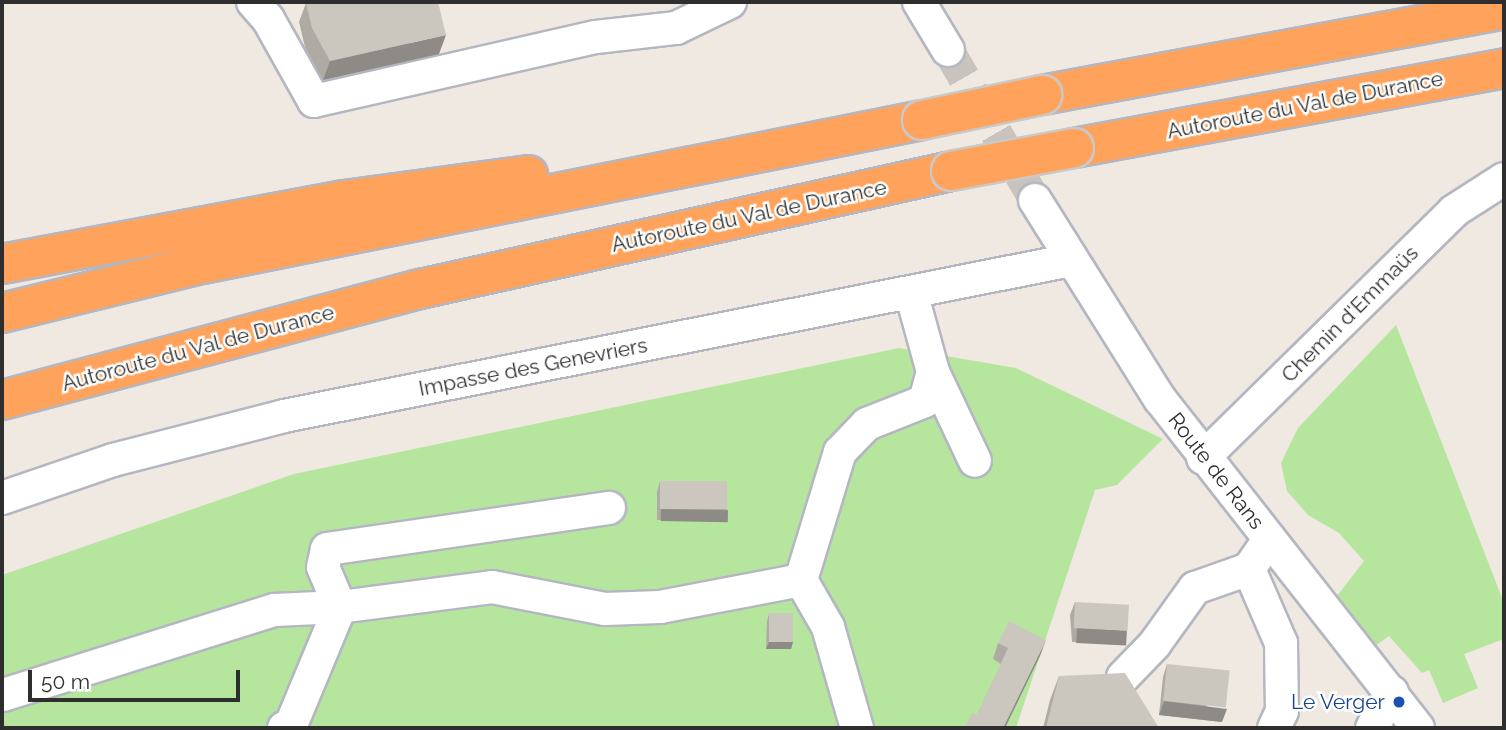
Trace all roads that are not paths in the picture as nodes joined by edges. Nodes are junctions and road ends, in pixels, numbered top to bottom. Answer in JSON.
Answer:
{"nodes":[{"id":1,"x":253,"y":2,"type":"edge"},
{"id":2,"x":730,"y":2,"type":"edge"},
{"id":3,"x":919,"y":2,"type":"edge"},
{"id":4,"x":1504,"y":9,"type":"edge"},
{"id":5,"x":948,"y":50,"type":"tunnel mouth"},
{"id":6,"x":1504,"y":68,"type":"edge"},
{"id":7,"x":922,"y":121,"type":"junction"},
{"id":8,"x":1504,"y":179,"type":"edge"},
{"id":9,"x":1035,"y":200,"type":"tunnel mouth"},
{"id":10,"x":1071,"y":260,"type":"junction"},
{"id":11,"x":2,"y":264,"type":"edge"},
{"id":12,"x":419,"y":289,"type":"junction"},
{"id":13,"x":911,"y":292,"type":"junction"},
{"id":14,"x":2,"y":313,"type":"edge"},
{"id":15,"x":933,"y":372,"type":"junction"},
{"id":16,"x":2,"y":400,"type":"edge"},
{"id":17,"x":2,"y":421,"type":"edge"},
{"id":18,"x":1203,"y":458,"type":"junction"},
{"id":19,"x":975,"y":461,"type":"dead end"},
{"id":20,"x":2,"y":498,"type":"edge"},
{"id":21,"x":609,"y":508,"type":"dead end"},
{"id":22,"x":1269,"y":540,"type":"junction"},
{"id":23,"x":1249,"y":569,"type":"junction"},
{"id":24,"x":801,"y":580,"type":"junction"},
{"id":25,"x":340,"y":607,"type":"junction"},
{"id":26,"x":1123,"y":677,"type":"edge"},
{"id":27,"x":1392,"y":692,"type":"junction"},
{"id":28,"x":3,"y":695,"type":"edge"},
{"id":29,"x":290,"y":727,"type":"edge"},
{"id":30,"x":857,"y":728,"type":"edge"},
{"id":31,"x":1274,"y":728,"type":"edge"},
{"id":32,"x":1373,"y":728,"type":"edge"},
{"id":33,"x":1418,"y":728,"type":"edge"}],
"edges":[{"from":1,"to":2,"type":"street"},
{"from":3,"to":5,"type":"street"},
{"from":4,"to":7,"type":"highway","bridge":true},
{"from":6,"to":12,"type":"highway","name":"Autoroute du Val de Durance","bridge":true},
{"from":7,"to":11,"type":"highway"},
{"from":7,"to":14,"type":"highway"},
{"from":8,"to":18,"type":"street","name":"Chemin d'Emmaüs"},
{"from":9,"to":10,"type":"street","name":"Route de Rans"},
{"from":10,"to":13,"type":"street","name":"Impasse des Genevriers"},
{"from":10,"to":18,"type":"street","name":"Route de Rans"},
{"from":12,"to":16,"type":"highway","name":"Autoroute du Val de Durance"},
{"from":12,"to":17,"type":"highway"},
{"from":13,"to":15,"type":"street"},
{"from":13,"to":20,"type":"street","name":"Impasse des Genevriers"},
{"from":15,"to":19,"type":"street"},
{"from":15,"to":24,"type":"street"},
{"from":18,"to":22,"type":"street","name":"Route de Rans"},
{"from":21,"to":25,"type":"street"},
{"from":22,"to":23,"type":"street"},
{"from":22,"to":27,"type":"street","name":"Route de Rans"},
{"from":23,"to":26,"type":"street"},
{"from":23,"to":31,"type":"street"},
{"from":24,"to":25,"type":"street"},
{"from":24,"to":30,"type":"street"},
{"from":25,"to":28,"type":"street"},
{"from":25,"to":29,"type":"street"},
{"from":27,"to":32,"type":"street"},
{"from":27,"to":33,"type":"street","name":"Route de Rans"}]}
